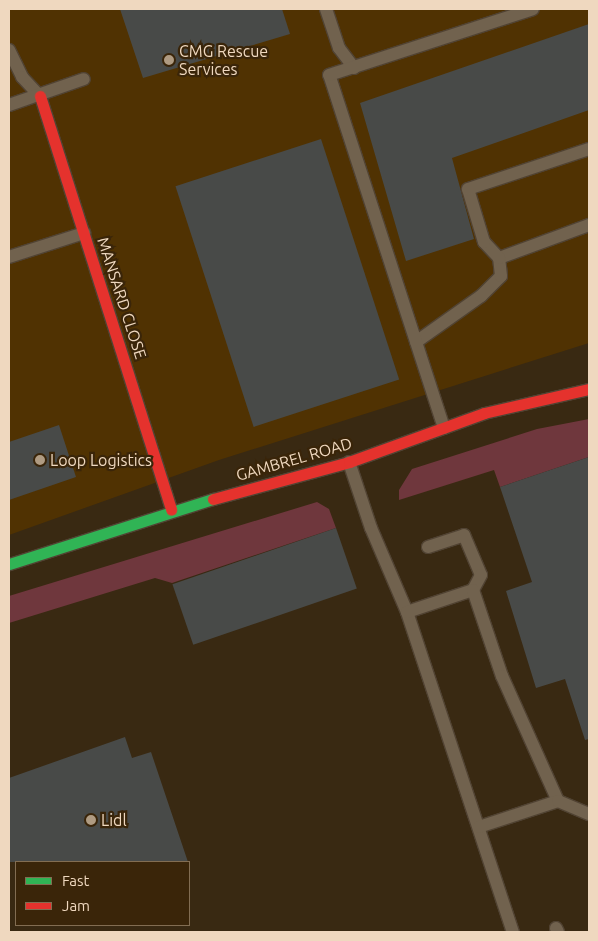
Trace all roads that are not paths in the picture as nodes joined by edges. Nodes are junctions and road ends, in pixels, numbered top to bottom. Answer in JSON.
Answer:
{"nodes":[{"id":1,"x":326,"y":9,"type":"edge"},
{"id":2,"x":533,"y":9,"type":"edge"},
{"id":3,"x":9,"y":50,"type":"edge"},
{"id":4,"x":354,"y":68,"type":"junction"},
{"id":5,"x":84,"y":79,"type":"dead end"},
{"id":6,"x":40,"y":96,"type":"junction"},
{"id":7,"x":9,"y":105,"type":"edge"},
{"id":8,"x":589,"y":149,"type":"edge"},
{"id":9,"x":589,"y":225,"type":"edge"},
{"id":10,"x":84,"y":233,"type":"junction"},
{"id":11,"x":9,"y":257,"type":"edge"},
{"id":12,"x":500,"y":258,"type":"junction"},
{"id":13,"x":416,"y":342,"type":"junction"},
{"id":14,"x":589,"y":389,"type":"edge"},
{"id":15,"x":444,"y":428,"type":"junction"},
{"id":16,"x":348,"y":462,"type":"junction"},
{"id":17,"x":171,"y":510,"type":"junction"},
{"id":18,"x":428,"y":547,"type":"dead end"},
{"id":19,"x":9,"y":564,"type":"edge"},
{"id":20,"x":473,"y":590,"type":"junction"},
{"id":21,"x":407,"y":612,"type":"junction"},
{"id":22,"x":558,"y":801,"type":"junction"},
{"id":23,"x":589,"y":814,"type":"edge"},
{"id":24,"x":479,"y":827,"type":"junction"},
{"id":25,"x":513,"y":932,"type":"edge"}],
"edges":[{"from":1,"to":4,"type":"lane"},
{"from":2,"to":4,"type":"lane"},
{"from":3,"to":6,"type":"lane"},
{"from":4,"to":13,"type":"lane"},
{"from":5,"to":6,"type":"lane"},
{"from":6,"to":7,"type":"lane"},
{"from":6,"to":10,"type":"street","name":"MANSARD CLOSE"},
{"from":8,"to":12,"type":"lane"},
{"from":9,"to":12,"type":"lane"},
{"from":10,"to":11,"type":"lane"},
{"from":10,"to":17,"type":"street","name":"MANSARD CLOSE"},
{"from":12,"to":13,"type":"lane"},
{"from":13,"to":15,"type":"lane"},
{"from":14,"to":15,"type":"street","name":"GAMBREL ROAD"},
{"from":15,"to":16,"type":"street","name":"GAMBREL ROAD"},
{"from":16,"to":17,"type":"street","name":"GAMBREL ROAD"},
{"from":16,"to":21,"type":"lane"},
{"from":17,"to":19,"type":"street","name":"GAMBREL ROAD"},
{"from":18,"to":20,"type":"lane"},
{"from":20,"to":21,"type":"lane"},
{"from":20,"to":22,"type":"lane"},
{"from":21,"to":24,"type":"lane"},
{"from":22,"to":23,"type":"lane"},
{"from":22,"to":24,"type":"lane"},
{"from":24,"to":25,"type":"lane"}]}
